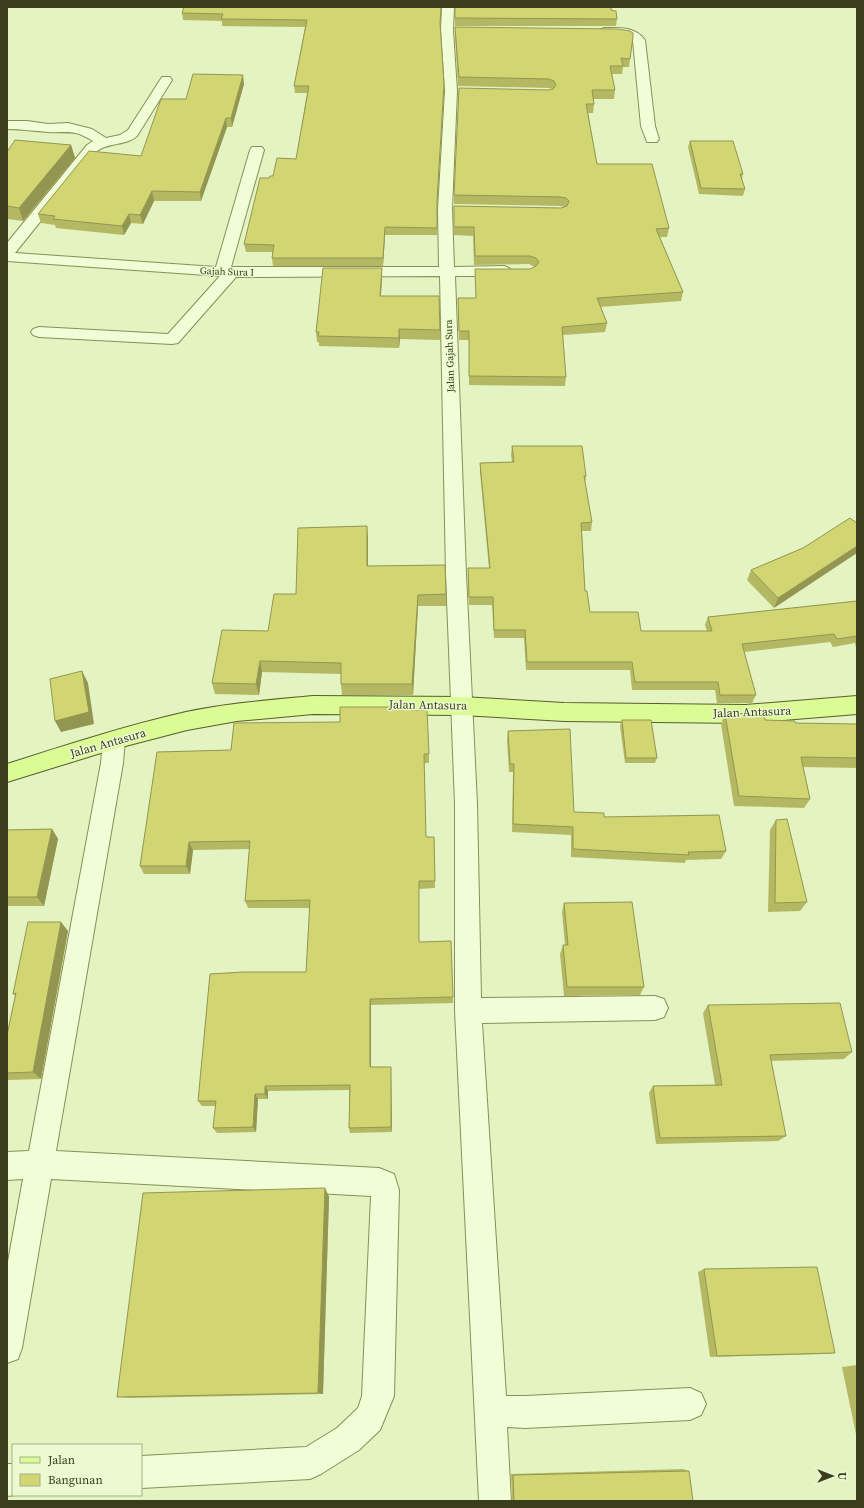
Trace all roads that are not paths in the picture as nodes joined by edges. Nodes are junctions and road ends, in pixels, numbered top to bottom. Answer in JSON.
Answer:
{"nodes":[{"id":1,"x":448,"y":7,"type":"edge"},
{"id":2,"x":596,"y":32,"type":"edge"},
{"id":3,"x":166,"y":80,"type":"dead end"},
{"id":4,"x":7,"y":125,"type":"edge"},
{"id":5,"x":652,"y":139,"type":"dead end"},
{"id":6,"x":104,"y":142,"type":"junction"},
{"id":7,"x":257,"y":150,"type":"dead end"},
{"id":8,"x":7,"y":253,"type":"edge"},
{"id":9,"x":7,"y":257,"type":"edge"},
{"id":10,"x":447,"y":271,"type":"junction"},
{"id":11,"x":522,"y":271,"type":"edge"},
{"id":12,"x":227,"y":272,"type":"junction"},
{"id":13,"x":40,"y":332,"type":"dead end"},
{"id":14,"x":857,"y":705,"type":"edge"},
{"id":15,"x":462,"y":706,"type":"junction"},
{"id":16,"x":114,"y":740,"type":"junction"},
{"id":17,"x":7,"y":773,"type":"edge"},
{"id":18,"x":655,"y":1008,"type":"dead end"},
{"id":19,"x":468,"y":1010,"type":"junction"},
{"id":20,"x":40,"y":1164,"type":"junction"},
{"id":21,"x":7,"y":1166,"type":"edge"},
{"id":22,"x":7,"y":1348,"type":"edge"},
{"id":23,"x":690,"y":1404,"type":"dead end"},
{"id":24,"x":492,"y":1411,"type":"junction"},
{"id":25,"x":142,"y":1472,"type":"edge"},
{"id":26,"x":495,"y":1501,"type":"edge"}],
"edges":[{"from":1,"to":10,"type":"street","name":"Jalan Gajah Sura"},
{"from":2,"to":5,"type":"street"},
{"from":3,"to":6,"type":"street"},
{"from":4,"to":6,"type":"street"},
{"from":6,"to":8,"type":"street"},
{"from":7,"to":12,"type":"street"},
{"from":9,"to":12,"type":"street","name":"Gajah Sura I"},
{"from":10,"to":11,"type":"street","name":"Gajah Sura I"},
{"from":10,"to":12,"type":"street","name":"Gajah Sura I"},
{"from":10,"to":15,"type":"street","name":"Jalan Gajah Sura"},
{"from":12,"to":13,"type":"street"},
{"from":14,"to":15,"type":"main road","name":"Jalan Antasura"},
{"from":15,"to":16,"type":"main road","name":"Jalan Antasura"},
{"from":15,"to":19,"type":"street","name":"Jalan Gajah Sura"},
{"from":16,"to":17,"type":"main road","name":"Jalan Antasura"},
{"from":16,"to":20,"type":"street"},
{"from":18,"to":19,"type":"street"},
{"from":19,"to":24,"type":"street","name":"Jalan Gajah Sura"},
{"from":20,"to":21,"type":"street"},
{"from":20,"to":22,"type":"street"},
{"from":20,"to":25,"type":"street"},
{"from":23,"to":24,"type":"street"},
{"from":24,"to":26,"type":"street","name":"Jalan Gajah Sura"}]}
